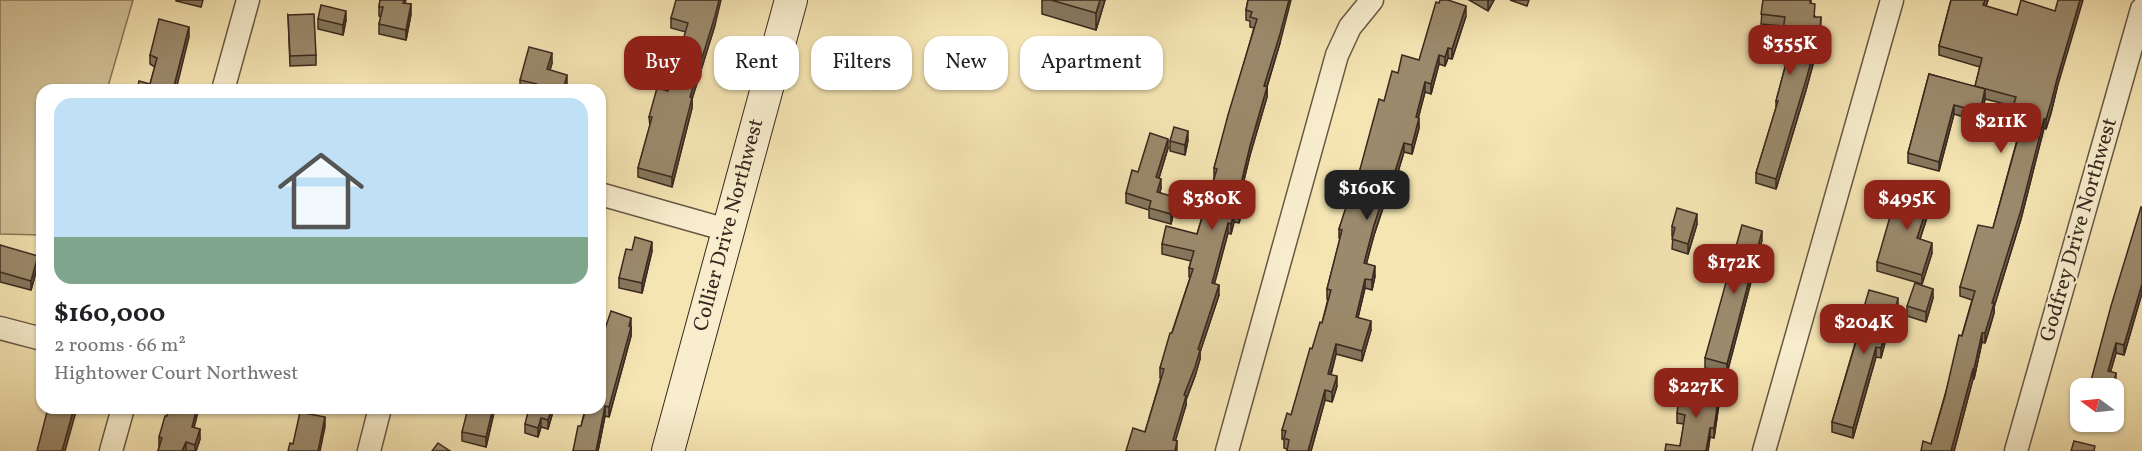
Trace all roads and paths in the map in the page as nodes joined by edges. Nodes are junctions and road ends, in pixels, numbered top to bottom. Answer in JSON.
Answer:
{"nodes":[{"id":1,"x":248,"y":0,"type":"edge"},
{"id":2,"x":791,"y":0,"type":"edge"},
{"id":3,"x":1371,"y":0,"type":"edge"},
{"id":4,"x":1892,"y":0,"type":"edge"},
{"id":5,"x":2142,"y":9,"type":"edge"},
{"id":6,"x":227,"y":84,"type":"edge"},
{"id":7,"x":606,"y":196,"type":"edge"},
{"id":8,"x":727,"y":230,"type":"junction"},
{"id":9,"x":0,"y":328,"type":"edge"},
{"id":10,"x":36,"y":337,"type":"edge"},
{"id":11,"x":121,"y":414,"type":"edge"},
{"id":12,"x":378,"y":414,"type":"edge"},
{"id":13,"x":111,"y":451,"type":"edge"},
{"id":14,"x":369,"y":451,"type":"edge"},
{"id":15,"x":668,"y":451,"type":"edge"},
{"id":16,"x":1227,"y":451,"type":"edge"},
{"id":17,"x":1764,"y":451,"type":"edge"},
{"id":18,"x":2016,"y":451,"type":"edge"}],
"edges":[{"from":1,"to":6,"type":"street"},
{"from":2,"to":8,"type":"main road","name":"Collier Drive Northwest"},
{"from":3,"to":16,"type":"street"},
{"from":4,"to":17,"type":"street"},
{"from":5,"to":18,"type":"street","name":"Godfrey Drive Northwest"},
{"from":7,"to":8,"type":"street"},
{"from":8,"to":15,"type":"main road","name":"Collier Drive Northwest"},
{"from":9,"to":10,"type":"street"},
{"from":11,"to":13,"type":"street"},
{"from":12,"to":14,"type":"street"}]}
